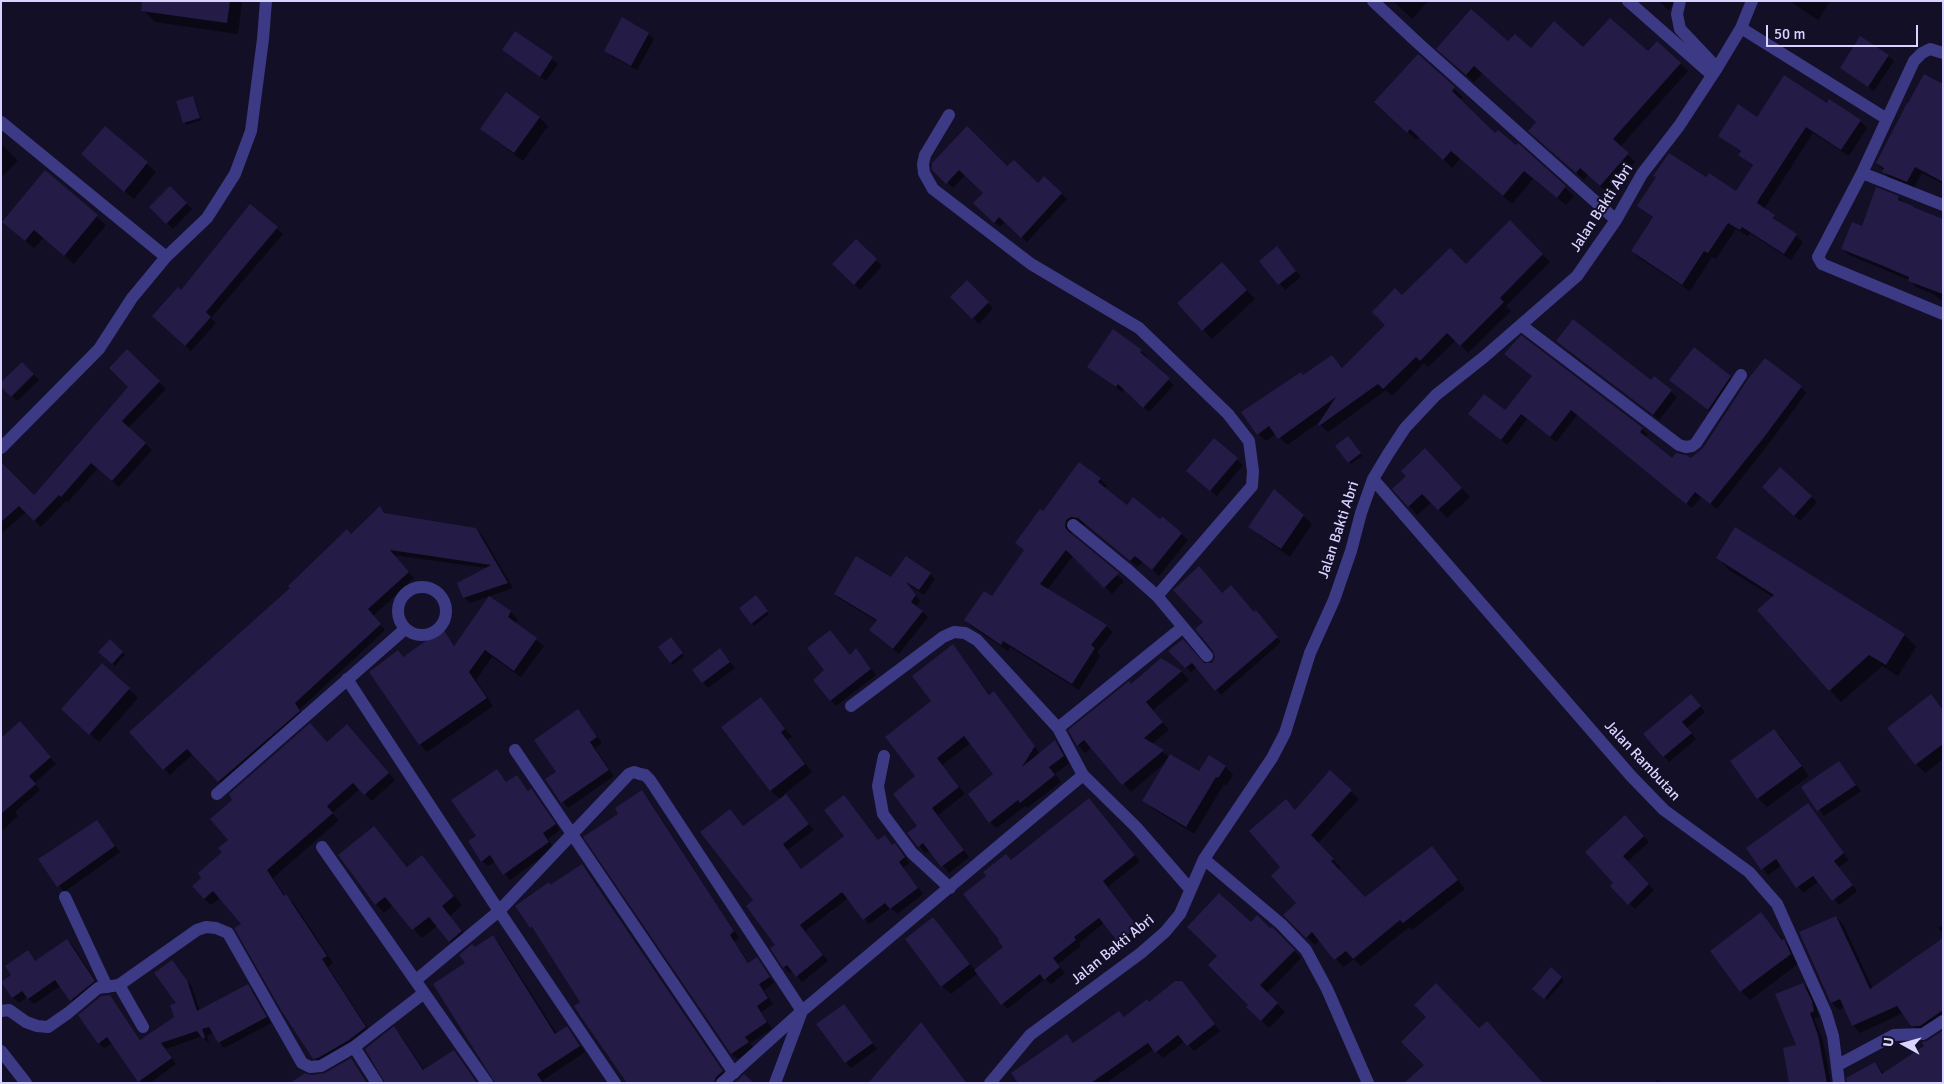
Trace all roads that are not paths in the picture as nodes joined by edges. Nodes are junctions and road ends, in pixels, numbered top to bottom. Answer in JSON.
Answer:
{"nodes":[{"id":1,"x":266,"y":1,"type":"edge"},
{"id":2,"x":1373,"y":1,"type":"edge"},
{"id":3,"x":1628,"y":1,"type":"edge"},
{"id":4,"x":1680,"y":1,"type":"edge"},
{"id":5,"x":1752,"y":1,"type":"edge"},
{"id":6,"x":1740,"y":28,"type":"junction"},
{"id":7,"x":1943,"y":52,"type":"edge"},
{"id":8,"x":1714,"y":71,"type":"junction"},
{"id":9,"x":949,"y":115,"type":"dead end"},
{"id":10,"x":1887,"y":119,"type":"junction"},
{"id":11,"x":1,"y":122,"type":"edge"},
{"id":12,"x":1862,"y":173,"type":"junction"},
{"id":13,"x":1943,"y":205,"type":"edge"},
{"id":14,"x":1616,"y":220,"type":"junction"},
{"id":15,"x":166,"y":257,"type":"junction"},
{"id":16,"x":1943,"y":314,"type":"edge"},
{"id":17,"x":1521,"y":325,"type":"junction"},
{"id":18,"x":1741,"y":375,"type":"dead end"},
{"id":19,"x":1,"y":448,"type":"edge"},
{"id":20,"x":1373,"y":479,"type":"junction"},
{"id":21,"x":1073,"y":526,"type":"dead end"},
{"id":22,"x":1157,"y":596,"type":"junction"},
{"id":23,"x":1183,"y":627,"type":"junction"},
{"id":24,"x":405,"y":629,"type":"dead end"},
{"id":25,"x":1207,"y":656,"type":"dead end"},
{"id":26,"x":347,"y":679,"type":"junction"},
{"id":27,"x":851,"y":706,"type":"dead end"},
{"id":28,"x":1058,"y":728,"type":"junction"},
{"id":29,"x":515,"y":750,"type":"dead end"},
{"id":30,"x":884,"y":756,"type":"dead end"},
{"id":31,"x":1083,"y":775,"type":"junction"},
{"id":32,"x":217,"y":794,"type":"dead end"},
{"id":33,"x":573,"y":836,"type":"junction"},
{"id":34,"x":322,"y":847,"type":"dead end"},
{"id":35,"x":1204,"y":859,"type":"junction"},
{"id":36,"x":950,"y":888,"type":"junction"},
{"id":37,"x":1190,"y":889,"type":"junction"},
{"id":38,"x":65,"y":897,"type":"dead end"},
{"id":39,"x":499,"y":912,"type":"junction"},
{"id":40,"x":416,"y":980,"type":"junction"},
{"id":41,"x":113,"y":986,"type":"junction"},
{"id":42,"x":424,"y":993,"type":"junction"},
{"id":43,"x":1,"y":1011,"type":"edge"},
{"id":44,"x":802,"y":1011,"type":"junction"},
{"id":45,"x":1943,"y":1020,"type":"edge"},
{"id":46,"x":143,"y":1026,"type":"dead end"},
{"id":47,"x":354,"y":1047,"type":"junction"},
{"id":48,"x":1,"y":1051,"type":"edge"},
{"id":49,"x":1838,"y":1065,"type":"junction"},
{"id":50,"x":734,"y":1073,"type":"junction"},
{"id":51,"x":26,"y":1083,"type":"edge"},
{"id":52,"x":377,"y":1083,"type":"edge"},
{"id":53,"x":487,"y":1083,"type":"edge"},
{"id":54,"x":615,"y":1083,"type":"edge"},
{"id":55,"x":722,"y":1083,"type":"edge"},
{"id":56,"x":775,"y":1083,"type":"edge"},
{"id":57,"x":990,"y":1083,"type":"edge"},
{"id":58,"x":1368,"y":1083,"type":"edge"},
{"id":59,"x":1839,"y":1083,"type":"edge"}],
"edges":[{"from":1,"to":15,"type":"street"},
{"from":2,"to":14,"type":"street"},
{"from":3,"to":8,"type":"street"},
{"from":4,"to":8,"type":"street"},
{"from":5,"to":6,"type":"street","name":"Jalan Bakti Abri"},
{"from":6,"to":8,"type":"street","name":"Jalan Bakti Abri"},
{"from":6,"to":10,"type":"street"},
{"from":7,"to":10,"type":"street"},
{"from":8,"to":14,"type":"street","name":"Jalan Bakti Abri"},
{"from":9,"to":22,"type":"street"},
{"from":10,"to":12,"type":"street"},
{"from":11,"to":15,"type":"street"},
{"from":12,"to":13,"type":"street"},
{"from":12,"to":16,"type":"street"},
{"from":14,"to":17,"type":"street","name":"Jalan Bakti Abri"},
{"from":15,"to":19,"type":"street"},
{"from":17,"to":18,"type":"street"},
{"from":17,"to":20,"type":"street","name":"Jalan Bakti Abri"},
{"from":20,"to":35,"type":"street","name":"Jalan Bakti Abri"},
{"from":20,"to":49,"type":"street","name":"Jalan Rambutan"},
{"from":21,"to":22,"type":"street"},
{"from":22,"to":23,"type":"street"},
{"from":23,"to":25,"type":"street"},
{"from":23,"to":28,"type":"street"},
{"from":24,"to":26,"type":"street"},
{"from":26,"to":32,"type":"street"},
{"from":26,"to":39,"type":"street"},
{"from":27,"to":28,"type":"street"},
{"from":28,"to":31,"type":"street"},
{"from":29,"to":33,"type":"street"},
{"from":30,"to":36,"type":"street"},
{"from":31,"to":36,"type":"street"},
{"from":31,"to":37,"type":"street"},
{"from":33,"to":39,"type":"street"},
{"from":33,"to":44,"type":"street"},
{"from":33,"to":50,"type":"street"},
{"from":34,"to":40,"type":"street"},
{"from":35,"to":37,"type":"street","name":"Jalan Bakti Abri"},
{"from":35,"to":58,"type":"street"},
{"from":36,"to":44,"type":"street"},
{"from":37,"to":57,"type":"street","name":"Jalan Bakti Abri"},
{"from":38,"to":41,"type":"street"},
{"from":39,"to":40,"type":"street"},
{"from":39,"to":54,"type":"street"},
{"from":40,"to":42,"type":"street"},
{"from":41,"to":43,"type":"street"},
{"from":41,"to":46,"type":"street"},
{"from":41,"to":47,"type":"street"},
{"from":42,"to":47,"type":"street"},
{"from":42,"to":53,"type":"street"},
{"from":44,"to":50,"type":"street"},
{"from":44,"to":56,"type":"street"},
{"from":45,"to":49,"type":"street"},
{"from":47,"to":52,"type":"street"},
{"from":48,"to":51,"type":"street"},
{"from":49,"to":59,"type":"street","name":"Jalan Rambutan"},
{"from":50,"to":55,"type":"street"}]}
